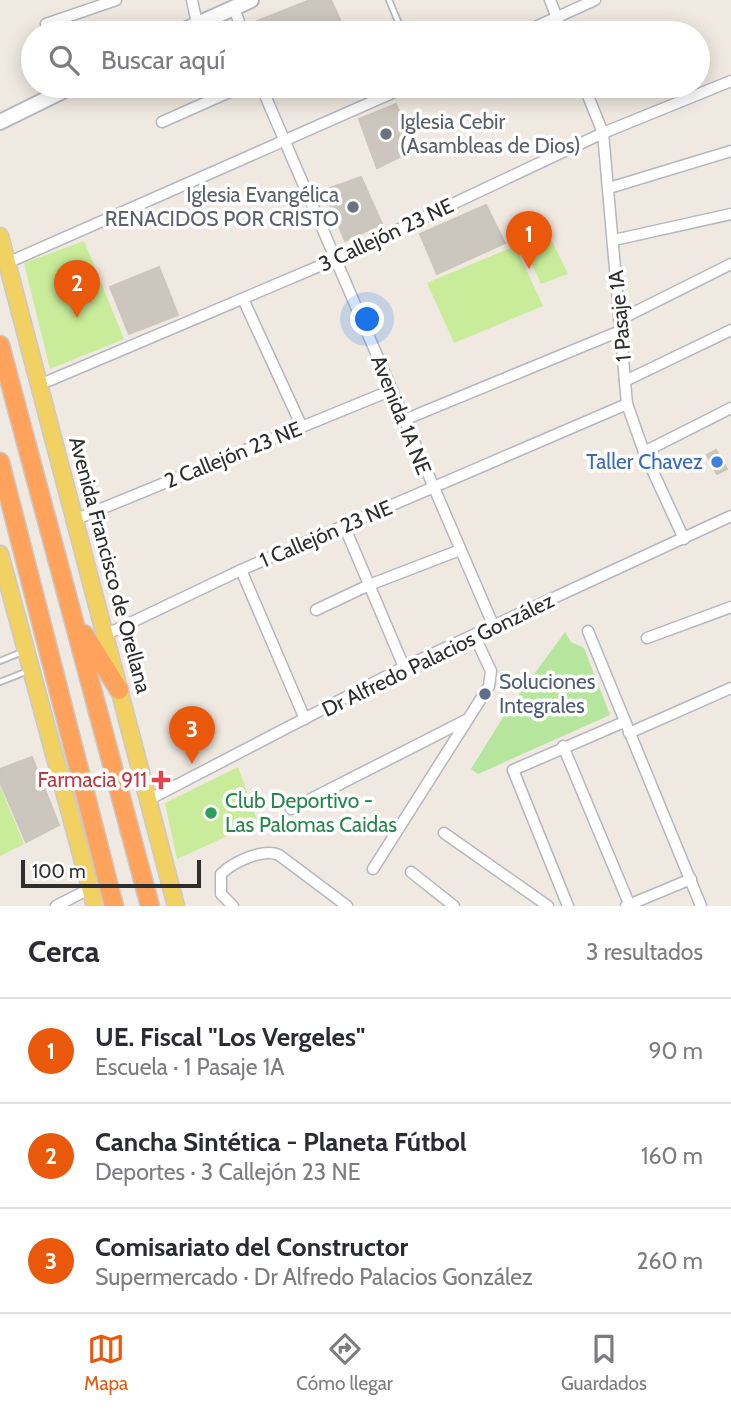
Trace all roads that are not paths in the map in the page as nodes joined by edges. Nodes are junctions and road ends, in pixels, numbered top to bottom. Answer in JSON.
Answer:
{"nodes":[{"id":1,"x":116,"y":0,"type":"edge"},
{"id":2,"x":192,"y":0,"type":"edge"},
{"id":3,"x":251,"y":0,"type":"edge"},
{"id":4,"x":389,"y":0,"type":"edge"},
{"id":5,"x":550,"y":0,"type":"edge"},
{"id":6,"x":595,"y":0,"type":"edge"},
{"id":7,"x":234,"y":8,"type":"junction"},
{"id":8,"x":556,"y":17,"type":"junction"},
{"id":9,"x":55,"y":21,"type":"edge"},
{"id":10,"x":196,"y":21,"type":"edge"},
{"id":11,"x":204,"y":21,"type":"edge"},
{"id":12,"x":239,"y":21,"type":"edge"},
{"id":13,"x":398,"y":21,"type":"edge"},
{"id":14,"x":548,"y":21,"type":"edge"},
{"id":15,"x":558,"y":21,"type":"edge"},
{"id":16,"x":731,"y":81,"type":"edge"},
{"id":17,"x":710,"y":90,"type":"edge"},
{"id":18,"x":49,"y":98,"type":"edge"},
{"id":19,"x":216,"y":98,"type":"edge"},
{"id":20,"x":266,"y":98,"type":"edge"},
{"id":21,"x":382,"y":98,"type":"edge"},
{"id":22,"x":589,"y":98,"type":"edge"},
{"id":23,"x":689,"y":98,"type":"edge"},
{"id":24,"x":0,"y":122,"type":"edge"},
{"id":25,"x":162,"y":122,"type":"dead end"},
{"id":26,"x":603,"y":133,"type":"junction"},
{"id":27,"x":285,"y":142,"type":"junction"},
{"id":28,"x":731,"y":151,"type":"edge"},
{"id":29,"x":609,"y":188,"type":"junction"},
{"id":30,"x":731,"y":214,"type":"edge"},
{"id":31,"x":0,"y":236,"type":"edge"},
{"id":32,"x":614,"y":240,"type":"junction"},
{"id":33,"x":336,"y":259,"type":"junction"},
{"id":34,"x":7,"y":263,"type":"junction"},
{"id":35,"x":731,"y":264,"type":"edge"},
{"id":36,"x":243,"y":299,"type":"junction"},
{"id":37,"x":619,"y":320,"type":"junction"},
{"id":38,"x":731,"y":330,"type":"edge"},
{"id":39,"x":620,"y":331,"type":"junction"},
{"id":40,"x":0,"y":345,"type":"edge"},
{"id":41,"x":625,"y":381,"type":"junction"},
{"id":42,"x":39,"y":385,"type":"junction"},
{"id":43,"x":392,"y":390,"type":"junction"},
{"id":44,"x":627,"y":404,"type":"junction"},
{"id":45,"x":731,"y":408,"type":"edge"},
{"id":46,"x":404,"y":421,"type":"junction"},
{"id":47,"x":302,"y":427,"type":"junction"},
{"id":48,"x":644,"y":452,"type":"junction"},
{"id":49,"x":0,"y":462,"type":"edge"},
{"id":50,"x":432,"y":489,"type":"junction"},
{"id":51,"x":731,"y":516,"type":"edge"},
{"id":52,"x":74,"y":520,"type":"junction"},
{"id":53,"x":345,"y":528,"type":"junction"},
{"id":54,"x":684,"y":539,"type":"junction"},
{"id":55,"x":460,"y":550,"type":"junction"},
{"id":56,"x":1,"y":563,"type":"edge"},
{"id":57,"x":241,"y":570,"type":"junction"},
{"id":58,"x":369,"y":585,"type":"junction"},
{"id":59,"x":5,"y":592,"type":"edge"},
{"id":60,"x":731,"y":607,"type":"edge"},
{"id":61,"x":316,"y":610,"type":"dead end"},
{"id":62,"x":71,"y":612,"type":"junction"},
{"id":63,"x":494,"y":627,"type":"junction"},
{"id":64,"x":588,"y":631,"type":"dead end"},
{"id":65,"x":105,"y":635,"type":"junction"},
{"id":66,"x":474,"y":635,"type":"junction"},
{"id":67,"x":647,"y":638,"type":"dead end"},
{"id":68,"x":26,"y":650,"type":"junction"},
{"id":69,"x":0,"y":661,"type":"edge"},
{"id":70,"x":404,"y":667,"type":"junction"},
{"id":71,"x":32,"y":670,"type":"junction"},
{"id":72,"x":0,"y":682,"type":"edge"},
{"id":73,"x":731,"y":688,"type":"edge"},
{"id":74,"x":119,"y":690,"type":"junction"},
{"id":75,"x":305,"y":719,"type":"junction"},
{"id":76,"x":468,"y":719,"type":"junction"},
{"id":77,"x":624,"y":722,"type":"junction"},
{"id":78,"x":629,"y":733,"type":"junction"},
{"id":79,"x":563,"y":746,"type":"junction"},
{"id":80,"x":148,"y":800,"type":"junction"},
{"id":81,"x":291,"y":809,"type":"dead end"},
{"id":82,"x":444,"y":832,"type":"dead end"},
{"id":83,"x":373,"y":869,"type":"dead end"},
{"id":84,"x":411,"y":873,"type":"dead end"},
{"id":85,"x":691,"y":879,"type":"junction"},
{"id":86,"x":91,"y":888,"type":"junction"},
{"id":87,"x":56,"y":906,"type":"edge"},
{"id":88,"x":96,"y":906,"type":"edge"},
{"id":89,"x":114,"y":906,"type":"edge"},
{"id":90,"x":150,"y":906,"type":"edge"},
{"id":91,"x":176,"y":906,"type":"edge"},
{"id":92,"x":233,"y":906,"type":"edge"},
{"id":93,"x":347,"y":906,"type":"edge"},
{"id":94,"x":454,"y":906,"type":"edge"},
{"id":95,"x":548,"y":906,"type":"edge"},
{"id":96,"x":568,"y":906,"type":"edge"},
{"id":97,"x":629,"y":906,"type":"edge"},
{"id":98,"x":701,"y":906,"type":"edge"}],
"edges":[{"from":1,"to":9,"type":"street"},
{"from":2,"to":10,"type":"street"},
{"from":3,"to":7,"type":"street"},
{"from":4,"to":13,"type":"lane"},
{"from":5,"to":8,"type":"street"},
{"from":6,"to":8,"type":"street"},
{"from":7,"to":11,"type":"street"},
{"from":7,"to":12,"type":"street"},
{"from":8,"to":14,"type":"street"},
{"from":8,"to":15,"type":"street"},
{"from":16,"to":17,"type":"street","name":"3 Callejón 23 NE"},
{"from":18,"to":24,"type":"street"},
{"from":19,"to":25,"type":"street"},
{"from":20,"to":27,"type":"street","name":"Avenida 1A NE"},
{"from":21,"to":27,"type":"street"},
{"from":22,"to":26,"type":"street","name":"1 Pasaje 1A"},
{"from":23,"to":26,"type":"street","name":"3 Callejón 23 NE"},
{"from":26,"to":29,"type":"street","name":"1 Pasaje 1A"},
{"from":26,"to":33,"type":"street","name":"3 Callejón 23 NE"},
{"from":27,"to":33,"type":"street","name":"Avenida 1A NE"},
{"from":27,"to":34,"type":"street"},
{"from":28,"to":29,"type":"street"},
{"from":29,"to":32,"type":"street","name":"1 Pasaje 1A"},
{"from":30,"to":32,"type":"street"},
{"from":31,"to":34,"type":"main road","name":"Avenida Francisco de Orellana"},
{"from":32,"to":37,"type":"street","name":"1 Pasaje 1A"},
{"from":33,"to":36,"type":"street","name":"3 Callejón 23 NE"},
{"from":33,"to":43,"type":"street","name":"Avenida 1A NE"},
{"from":34,"to":42,"type":"main road","name":"Avenida Francisco de Orellana"},
{"from":35,"to":37,"type":"street"},
{"from":36,"to":42,"type":"street","name":"3 Callejón 23 NE"},
{"from":36,"to":47,"type":"street"},
{"from":37,"to":39,"type":"street","name":"1 Pasaje 1A"},
{"from":38,"to":41,"type":"street"},
{"from":39,"to":41,"type":"street","name":"1 Pasaje 1A"},
{"from":39,"to":46,"type":"street"},
{"from":40,"to":62,"type":"highway"},
{"from":41,"to":44,"type":"street","name":"1 Pasaje 1A"},
{"from":42,"to":52,"type":"main road","name":"Avenida Francisco de Orellana"},
{"from":43,"to":46,"type":"street","name":"Avenida 1A NE"},
{"from":43,"to":47,"type":"street","name":"2 Callejón 23 NE"},
{"from":44,"to":48,"type":"street","name":"1 Pasaje 1A"},
{"from":44,"to":50,"type":"street","name":"1 Callejón 23 NE"},
{"from":45,"to":48,"type":"street"},
{"from":46,"to":50,"type":"street","name":"Avenida 1A NE"},
{"from":47,"to":52,"type":"street","name":"2 Callejón 23 NE"},
{"from":48,"to":54,"type":"street","name":"1 Pasaje 1A"},
{"from":49,"to":89,"type":"highway"},
{"from":50,"to":53,"type":"street","name":"1 Callejón 23 NE"},
{"from":50,"to":55,"type":"street","name":"Avenida 1A NE"},
{"from":51,"to":54,"type":"street","name":"Dr Alfredo Palacios González"},
{"from":52,"to":65,"type":"main road","name":"Avenida Francisco de Orellana"},
{"from":53,"to":57,"type":"street","name":"1 Callejón 23 NE"},
{"from":53,"to":58,"type":"street"},
{"from":54,"to":63,"type":"street","name":"Dr Alfredo Palacios González"},
{"from":55,"to":58,"type":"street"},
{"from":55,"to":63,"type":"street","name":"Avenida 1A NE"},
{"from":56,"to":59,"type":"main road"},
{"from":57,"to":65,"type":"street","name":"1 Callejón 23 NE"},
{"from":57,"to":75,"type":"street"},
{"from":58,"to":61,"type":"street"},
{"from":58,"to":70,"type":"street"},
{"from":59,"to":68,"type":"main road"},
{"from":60,"to":67,"type":"street"},
{"from":62,"to":74,"type":"highway"},
{"from":62,"to":90,"type":"highway"},
{"from":63,"to":66,"type":"street","name":"Dr Alfredo Palacios González"},
{"from":64,"to":77,"type":"street"},
{"from":65,"to":74,"type":"main road","name":"Avenida Francisco de Orellana"},
{"from":66,"to":70,"type":"street","name":"Dr Alfredo Palacios González"},
{"from":66,"to":76,"type":"street"},
{"from":68,"to":69,"type":"lane"},
{"from":68,"to":71,"type":"main road"},
{"from":70,"to":75,"type":"street","name":"Dr Alfredo Palacios González"},
{"from":71,"to":72,"type":"lane"},
{"from":71,"to":86,"type":"main road"},
{"from":73,"to":78,"type":"street"},
{"from":74,"to":80,"type":"main road","name":"Avenida Francisco de Orellana"},
{"from":75,"to":80,"type":"street","name":"Dr Alfredo Palacios González"},
{"from":76,"to":81,"type":"street"},
{"from":76,"to":83,"type":"street"},
{"from":77,"to":78,"type":"street"},
{"from":77,"to":79,"type":"street"},
{"from":78,"to":85,"type":"street"},
{"from":79,"to":96,"type":"street"},
{"from":79,"to":97,"type":"street"},
{"from":80,"to":91,"type":"main road","name":"Avenida Francisco de Orellana"},
{"from":82,"to":95,"type":"street"},
{"from":84,"to":94,"type":"street"},
{"from":85,"to":97,"type":"street"},
{"from":85,"to":98,"type":"street"},
{"from":86,"to":87,"type":"street"},
{"from":86,"to":88,"type":"main road"},
{"from":92,"to":93,"type":"street"}]}
